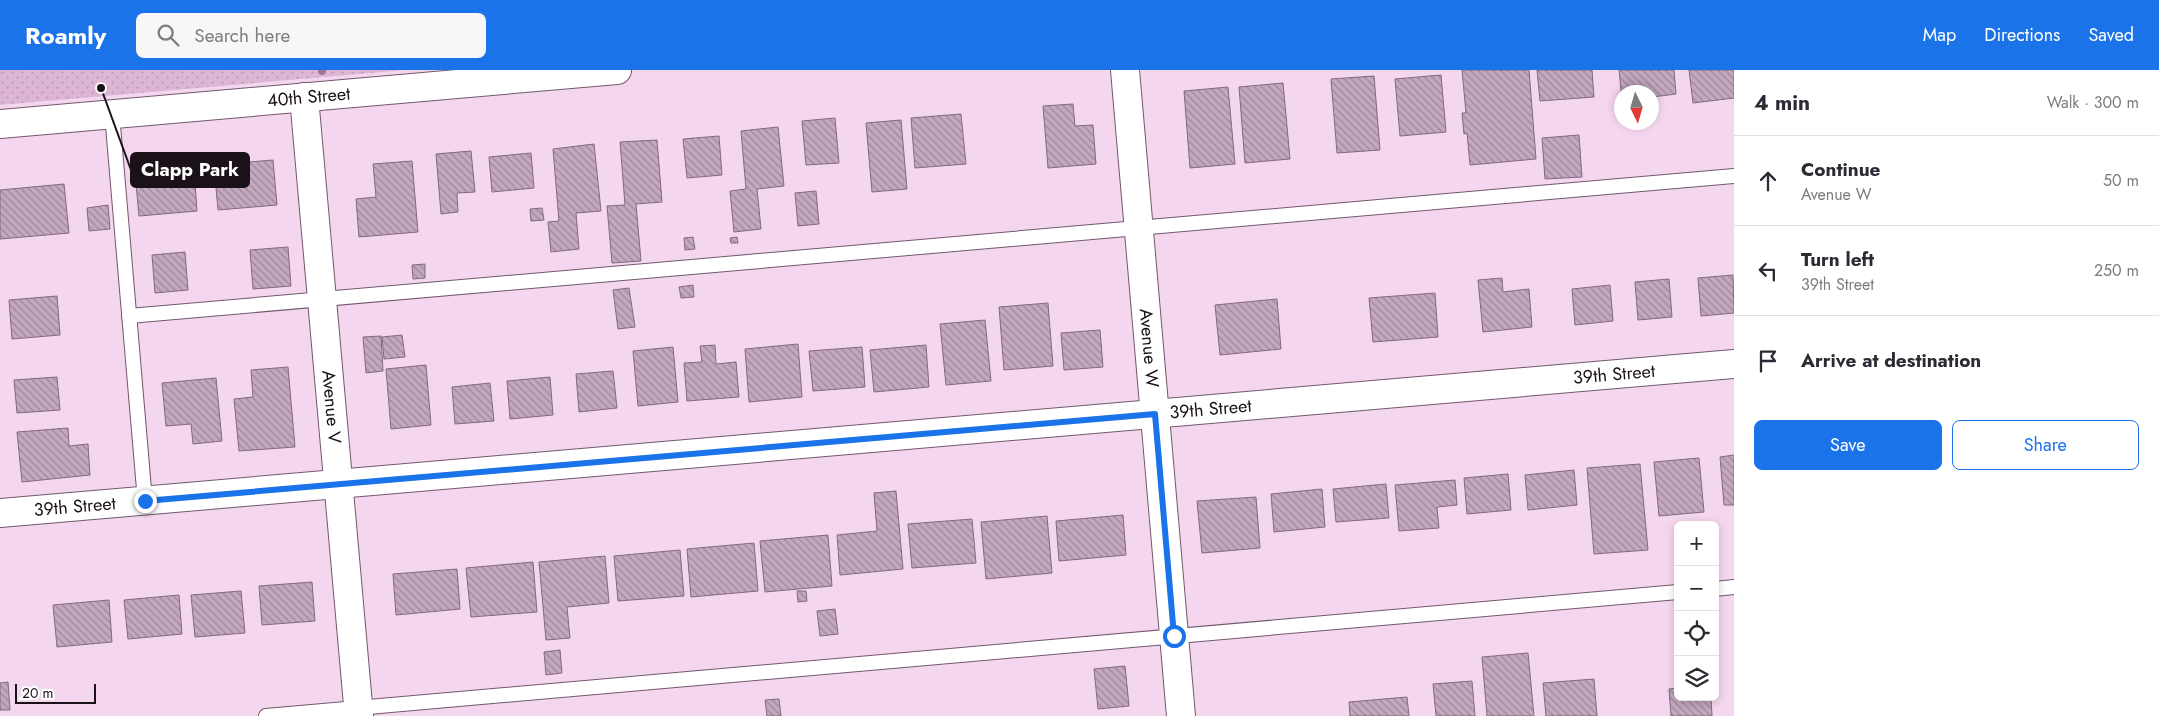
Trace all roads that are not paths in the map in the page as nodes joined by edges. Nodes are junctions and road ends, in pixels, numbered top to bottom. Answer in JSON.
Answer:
{"nodes":[{"id":1,"x":616,"y":70,"type":"edge"},
{"id":2,"x":1124,"y":70,"type":"edge"},
{"id":3,"x":304,"y":97,"type":"junction"},
{"id":4,"x":112,"y":114,"type":"junction"},
{"id":5,"x":0,"y":124,"type":"edge"},
{"id":6,"x":1734,"y":176,"type":"edge"},
{"id":7,"x":1138,"y":229,"type":"junction"},
{"id":8,"x":322,"y":298,"type":"junction"},
{"id":9,"x":130,"y":316,"type":"junction"},
{"id":10,"x":1734,"y":364,"type":"edge"},
{"id":11,"x":1155,"y":414,"type":"junction"},
{"id":12,"x":338,"y":484,"type":"junction"},
{"id":13,"x":145,"y":501,"type":"junction"},
{"id":14,"x":0,"y":514,"type":"edge"},
{"id":15,"x":1734,"y":587,"type":"edge"},
{"id":16,"x":1719,"y":589,"type":"edge"},
{"id":17,"x":1674,"y":592,"type":"edge"},
{"id":18,"x":1174,"y":636,"type":"junction"},
{"id":19,"x":359,"y":712,"type":"edge"},
{"id":20,"x":266,"y":716,"type":"edge"},
{"id":21,"x":1181,"y":716,"type":"edge"}],
"edges":[{"from":1,"to":3,"type":"street","name":"40th Street"},
{"from":2,"to":7,"type":"street","name":"Avenue W"},
{"from":3,"to":4,"type":"street","name":"40th Street"},
{"from":3,"to":8,"type":"street","name":"Avenue V"},
{"from":4,"to":5,"type":"street","name":"40th Street"},
{"from":4,"to":9,"type":"lane"},
{"from":6,"to":7,"type":"lane"},
{"from":7,"to":8,"type":"lane"},
{"from":7,"to":11,"type":"street","name":"Avenue W"},
{"from":8,"to":9,"type":"lane"},
{"from":8,"to":12,"type":"street","name":"Avenue V"},
{"from":9,"to":13,"type":"lane"},
{"from":10,"to":11,"type":"street","name":"39th Street"},
{"from":11,"to":12,"type":"street","name":"39th Street"},
{"from":11,"to":18,"type":"street","name":"Avenue W"},
{"from":12,"to":13,"type":"street","name":"39th Street"},
{"from":12,"to":19,"type":"street","name":"Avenue V"},
{"from":13,"to":14,"type":"street","name":"39th Street"},
{"from":15,"to":16,"type":"lane"},
{"from":17,"to":18,"type":"lane"},
{"from":18,"to":19,"type":"lane"},
{"from":18,"to":21,"type":"street","name":"Avenue W"},
{"from":19,"to":20,"type":"lane"}]}
